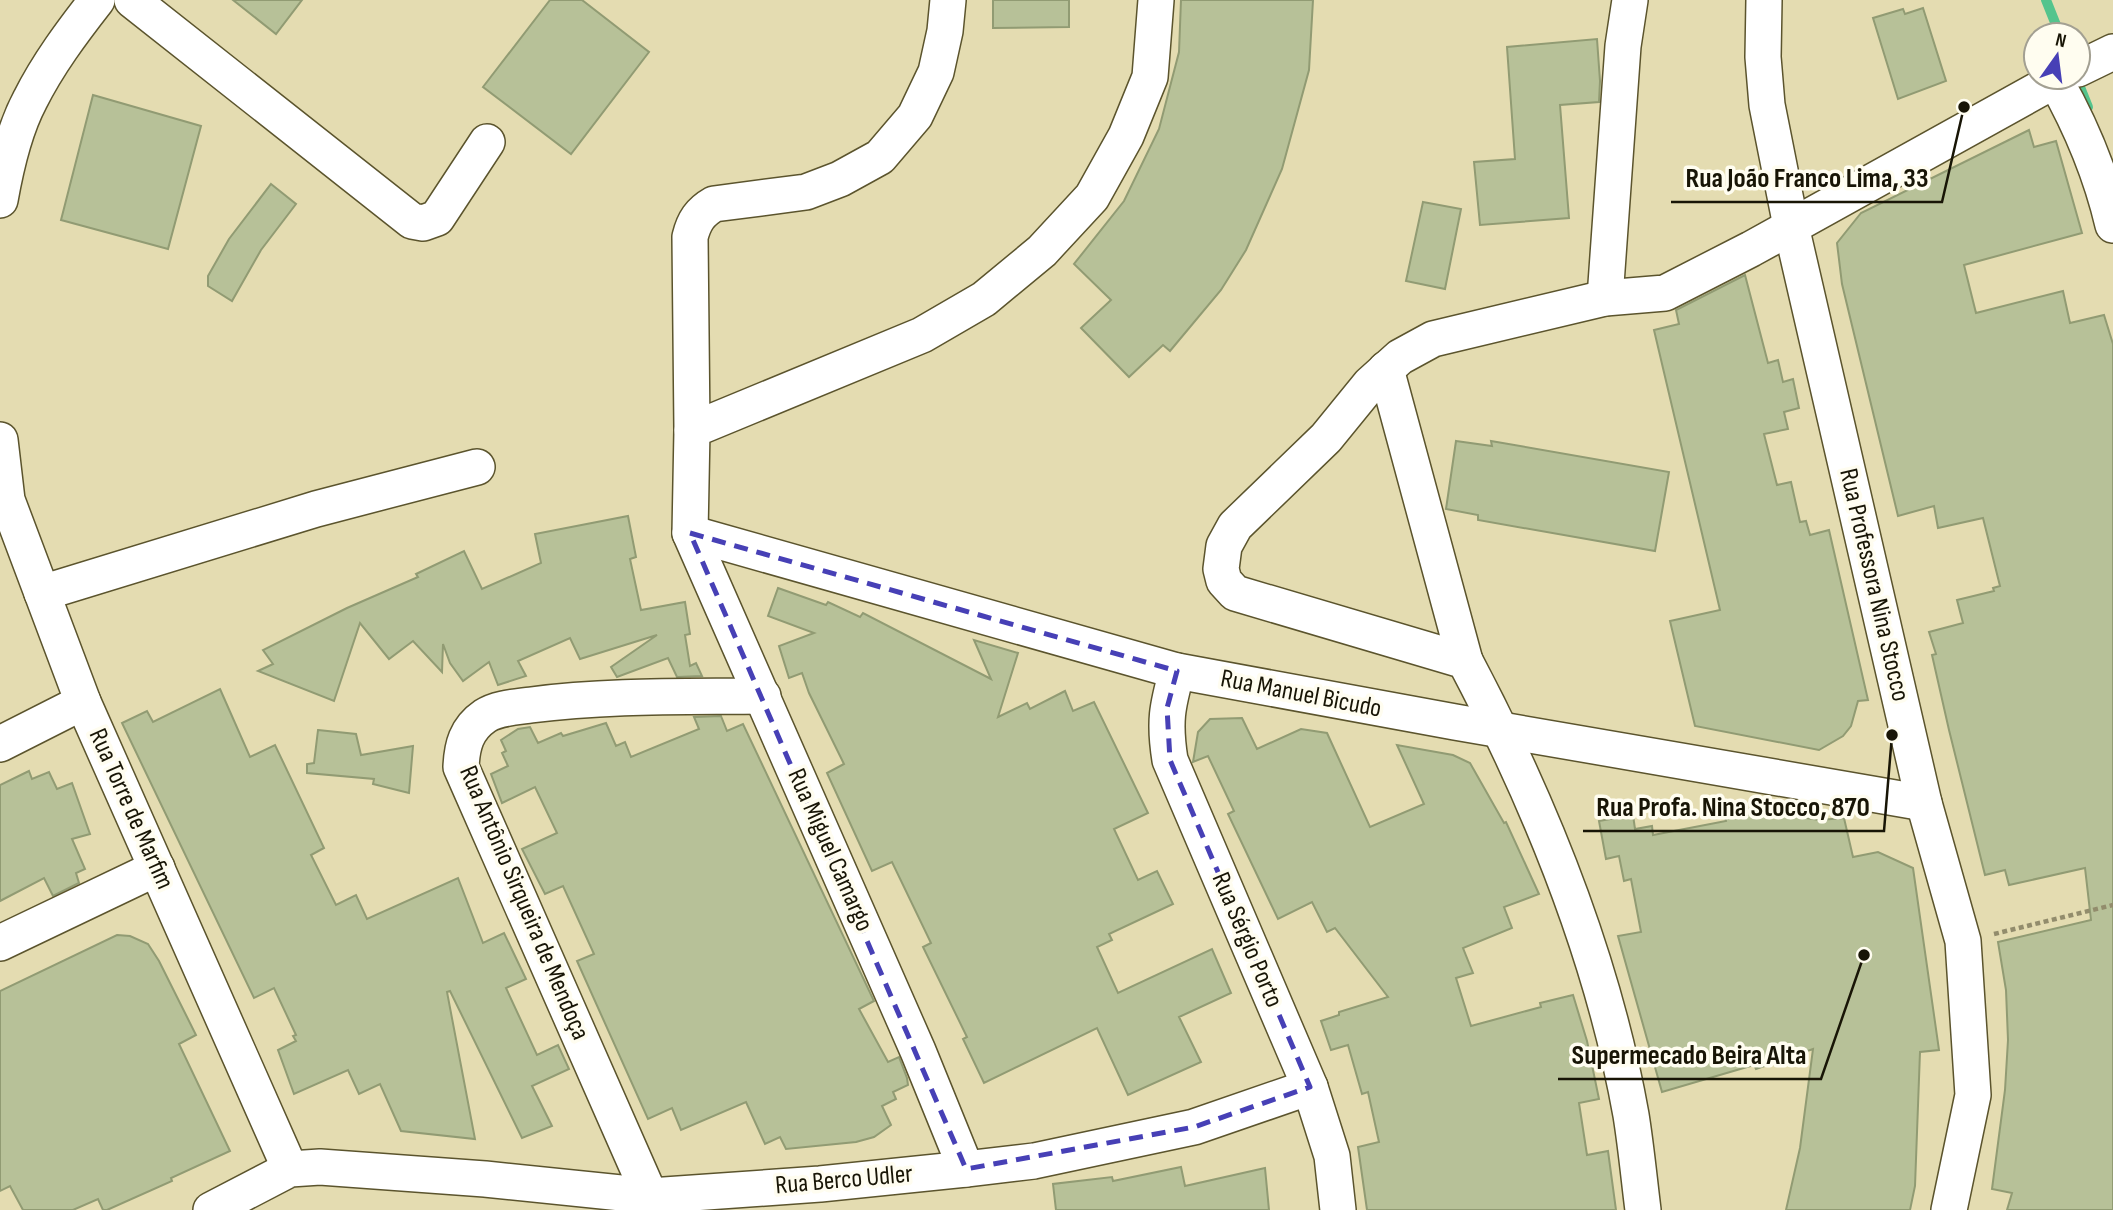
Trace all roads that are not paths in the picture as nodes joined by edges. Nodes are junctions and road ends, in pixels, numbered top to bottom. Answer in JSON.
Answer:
{"nodes":[{"id":1,"x":97,"y":0,"type":"edge"},
{"id":2,"x":132,"y":0,"type":"edge"},
{"id":3,"x":948,"y":0,"type":"edge"},
{"id":4,"x":1156,"y":0,"type":"edge"},
{"id":5,"x":1630,"y":0,"type":"edge"},
{"id":6,"x":1764,"y":0,"type":"edge"},
{"id":7,"x":2113,"y":52,"type":"edge"},
{"id":8,"x":2092,"y":62,"type":"edge"},
{"id":9,"x":2036,"y":91,"type":"edge"},
{"id":10,"x":2070,"y":91,"type":"edge"},
{"id":11,"x":487,"y":142,"type":"dead end"},
{"id":12,"x":0,"y":200,"type":"edge"},
{"id":13,"x":2113,"y":225,"type":"edge"},
{"id":14,"x":1791,"y":226,"type":"junction"},
{"id":15,"x":1605,"y":298,"type":"junction"},
{"id":16,"x":1386,"y":369,"type":"junction"},
{"id":17,"x":692,"y":429,"type":"junction"},
{"id":18,"x":0,"y":440,"type":"edge"},
{"id":19,"x":477,"y":467,"type":"dead end"},
{"id":20,"x":4,"y":501,"type":"edge"},
{"id":21,"x":690,"y":533,"type":"junction"},
{"id":22,"x":42,"y":593,"type":"junction"},
{"id":23,"x":1465,"y":661,"type":"junction"},
{"id":24,"x":1177,"y":671,"type":"junction"},
{"id":25,"x":763,"y":696,"type":"junction"},
{"id":26,"x":83,"y":702,"type":"junction"},
{"id":27,"x":1502,"y":731,"type":"junction"},
{"id":28,"x":0,"y":744,"type":"edge"},
{"id":29,"x":1924,"y":803,"type":"junction"},
{"id":30,"x":157,"y":868,"type":"junction"},
{"id":31,"x":0,"y":943,"type":"edge"},
{"id":32,"x":1310,"y":1087,"type":"junction"},
{"id":33,"x":290,"y":1169,"type":"junction"},
{"id":34,"x":966,"y":1169,"type":"junction"},
{"id":35,"x":486,"y":1194,"type":"edge"},
{"id":36,"x":650,"y":1196,"type":"junction"},
{"id":37,"x":211,"y":1210,"type":"edge"},
{"id":38,"x":1338,"y":1210,"type":"edge"},
{"id":39,"x":1643,"y":1210,"type":"edge"},
{"id":40,"x":1950,"y":1210,"type":"edge"}],
"edges":[{"from":1,"to":12,"type":"street"},
{"from":2,"to":11,"type":"street"},
{"from":3,"to":17,"type":"street"},
{"from":4,"to":17,"type":"street"},
{"from":5,"to":15,"type":"street"},
{"from":6,"to":14,"type":"street","name":"Rua Professora Nina Stocco"},
{"from":7,"to":8,"type":"street"},
{"from":9,"to":14,"type":"street"},
{"from":10,"to":13,"type":"street"},
{"from":14,"to":15,"type":"street"},
{"from":14,"to":29,"type":"street","name":"Rua Professora Nina Stocco"},
{"from":15,"to":16,"type":"street"},
{"from":16,"to":23,"type":"street"},
{"from":16,"to":23,"type":"street"},
{"from":17,"to":21,"type":"street"},
{"from":18,"to":20,"type":"street","name":"Rua Torre de Marfim"},
{"from":19,"to":22,"type":"street"},
{"from":20,"to":22,"type":"street","name":"Rua Torre de Marfim"},
{"from":21,"to":24,"type":"street","name":"Rua Manuel Bicudo"},
{"from":21,"to":25,"type":"street","name":"Rua Miguel Camargo"},
{"from":22,"to":26,"type":"street","name":"Rua Torre de Marfim"},
{"from":23,"to":27,"type":"street"},
{"from":24,"to":27,"type":"street","name":"Rua Manuel Bicudo"},
{"from":24,"to":32,"type":"street","name":"Rua Sérgio Porto"},
{"from":25,"to":34,"type":"street","name":"Rua Miguel Camargo"},
{"from":25,"to":36,"type":"street","name":"Rua Antônio Sirqueira de Mendoça"},
{"from":26,"to":28,"type":"street"},
{"from":26,"to":30,"type":"street","name":"Rua Torre de Marfim"},
{"from":27,"to":29,"type":"street","name":"Rua Manuel Bicudo"},
{"from":27,"to":39,"type":"street"},
{"from":29,"to":40,"type":"street","name":"Rua Professora Nina Stocco"},
{"from":30,"to":31,"type":"street"},
{"from":30,"to":33,"type":"street","name":"Rua Torre de Marfim"},
{"from":32,"to":34,"type":"street","name":"Rua Berco Udler"},
{"from":32,"to":38,"type":"street","name":"Rua Sérgio Porto"},
{"from":33,"to":35,"type":"street","name":"Rua Berco Udler"},
{"from":33,"to":37,"type":"street","name":"Rua Berco Udler"},
{"from":34,"to":36,"type":"street","name":"Rua Berco Udler"},
{"from":35,"to":36,"type":"street","name":"Rua Berco Udler"}]}
